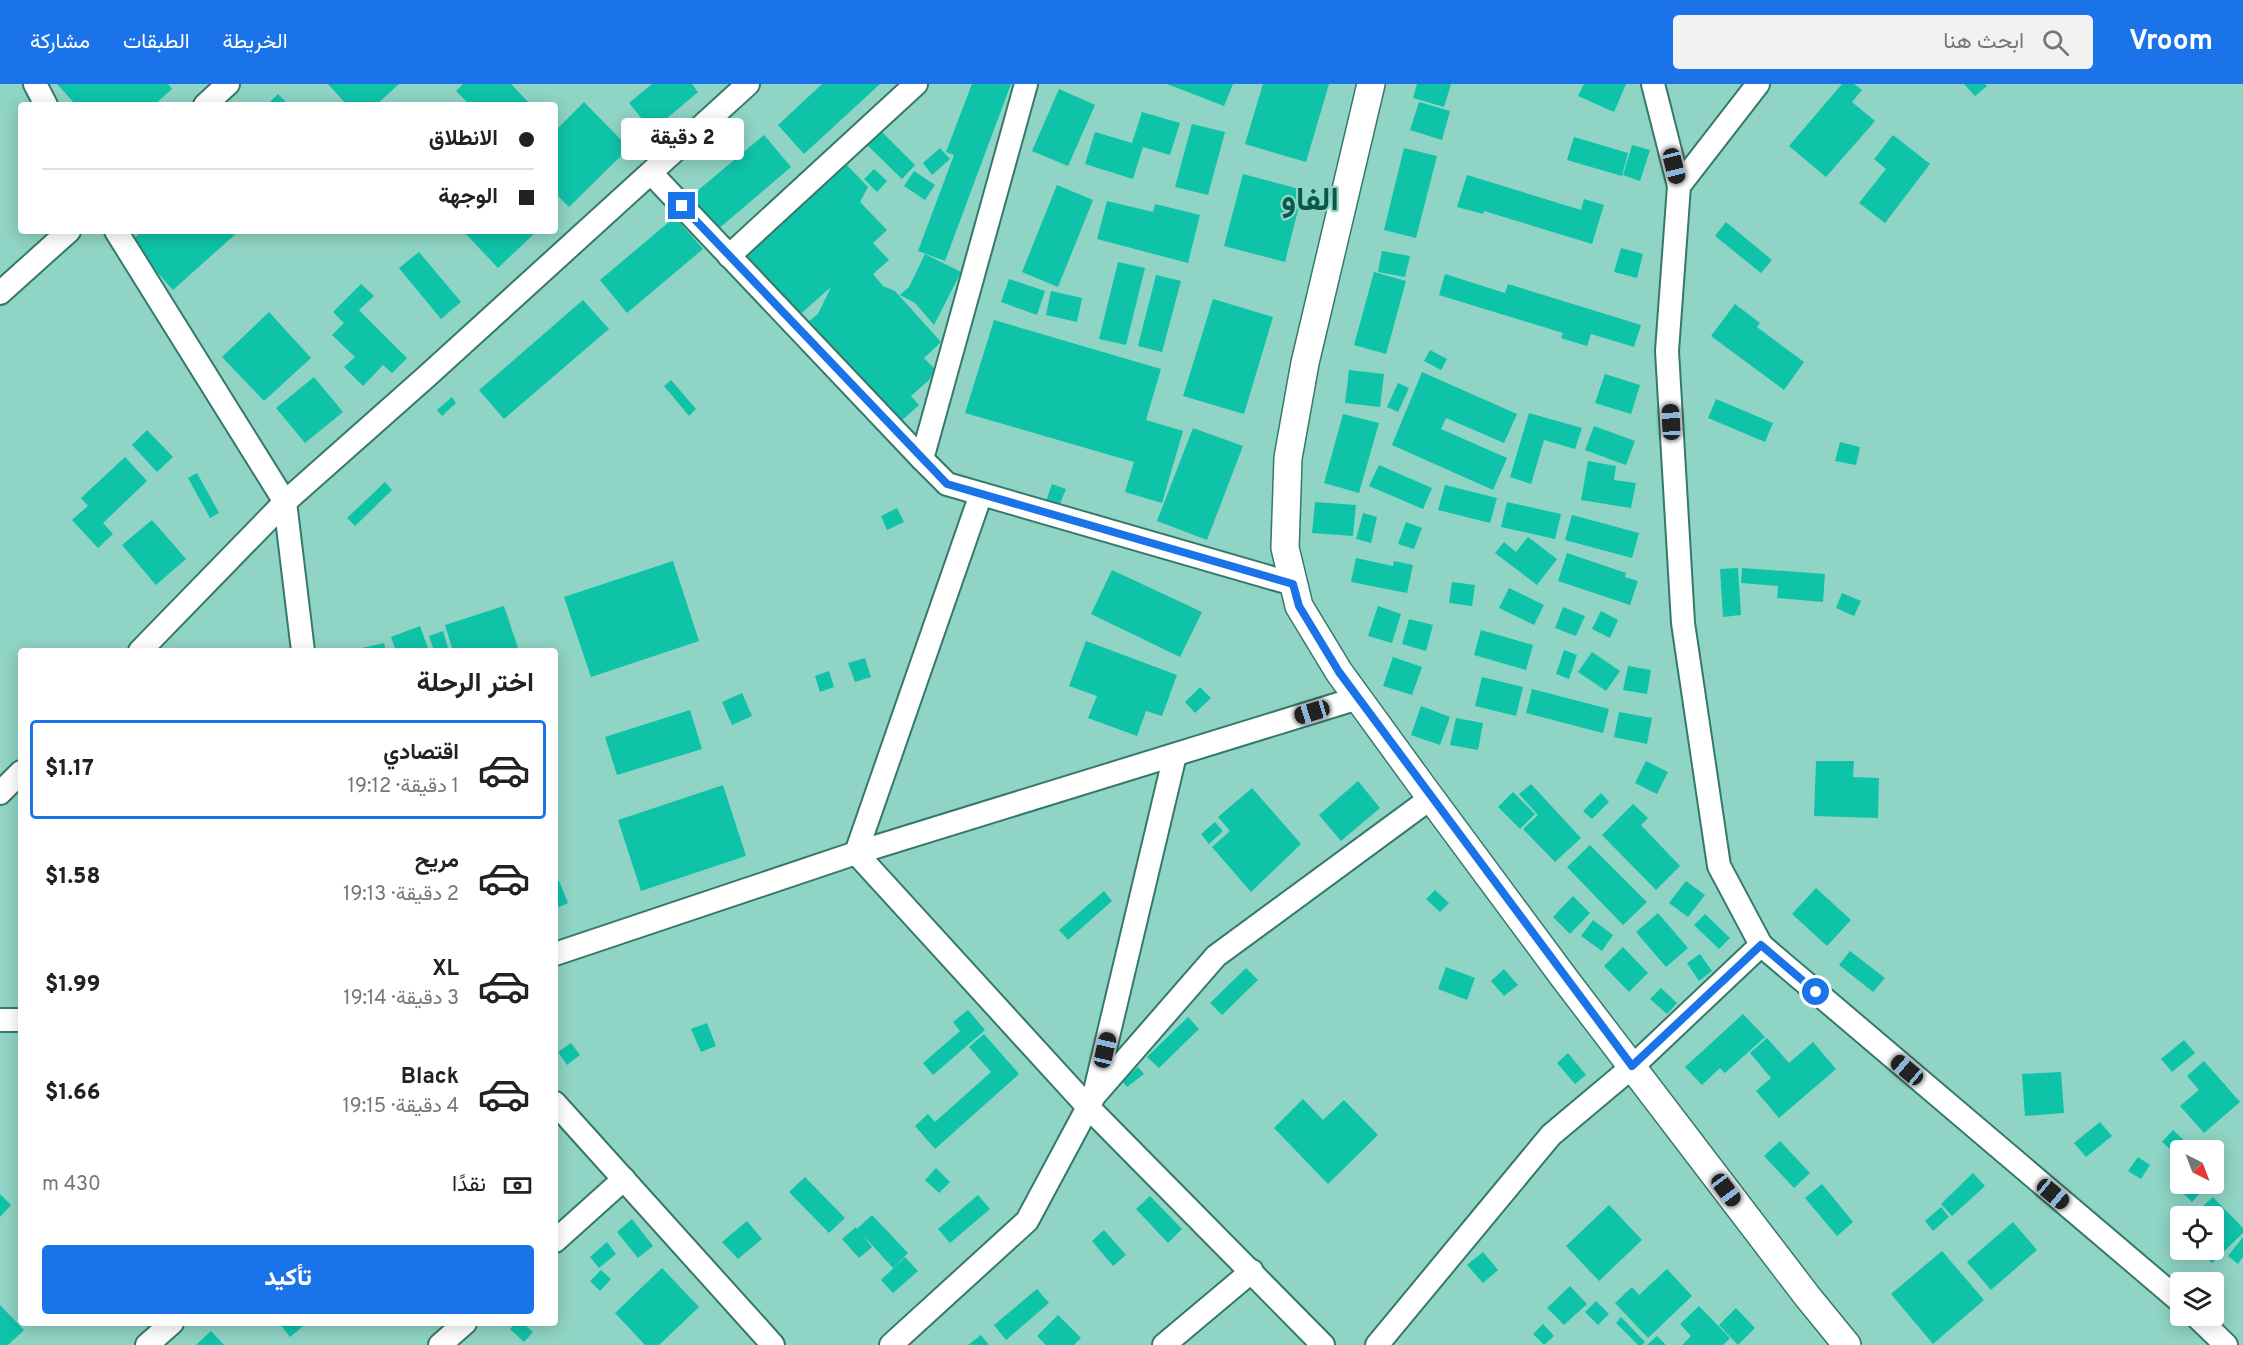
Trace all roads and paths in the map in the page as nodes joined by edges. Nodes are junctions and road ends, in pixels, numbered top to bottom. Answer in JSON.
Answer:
{"nodes":[{"id":1,"x":35,"y":84,"type":"edge"},
{"id":2,"x":228,"y":84,"type":"edge"},
{"id":3,"x":748,"y":84,"type":"edge"},
{"id":4,"x":916,"y":84,"type":"edge"},
{"id":5,"x":1026,"y":84,"type":"edge"},
{"id":6,"x":1371,"y":84,"type":"edge"},
{"id":7,"x":1653,"y":84,"type":"edge"},
{"id":8,"x":1758,"y":84,"type":"edge"},
{"id":9,"x":44,"y":102,"type":"edge"},
{"id":10,"x":208,"y":102,"type":"edge"},
{"id":11,"x":651,"y":173,"type":"junction"},
{"id":12,"x":1679,"y":186,"type":"junction"},
{"id":13,"x":66,"y":234,"type":"edge"},
{"id":14,"x":118,"y":234,"type":"edge"},
{"id":15,"x":729,"y":256,"type":"junction"},
{"id":16,"x":0,"y":293,"type":"edge"},
{"id":17,"x":922,"y":459,"type":"junction"},
{"id":18,"x":981,"y":494,"type":"junction"},
{"id":19,"x":285,"y":502,"type":"junction"},
{"id":20,"x":1293,"y":584,"type":"junction"},
{"id":21,"x":143,"y":648,"type":"edge"},
{"id":22,"x":303,"y":648,"type":"edge"},
{"id":23,"x":1358,"y":698,"type":"junction"},
{"id":24,"x":1175,"y":755,"type":"junction"},
{"id":25,"x":18,"y":775,"type":"edge"},
{"id":26,"x":0,"y":793,"type":"edge"},
{"id":27,"x":1431,"y":798,"type":"junction"},
{"id":28,"x":856,"y":853,"type":"junction"},
{"id":29,"x":1761,"y":945,"type":"junction"},
{"id":30,"x":558,"y":953,"type":"edge"},
{"id":31,"x":0,"y":1020,"type":"edge"},
{"id":32,"x":18,"y":1020,"type":"edge"},
{"id":33,"x":1632,"y":1066,"type":"junction"},
{"id":34,"x":1091,"y":1101,"type":"junction"},
{"id":35,"x":558,"y":1106,"type":"edge"},
{"id":36,"x":624,"y":1179,"type":"junction"},
{"id":37,"x":558,"y":1238,"type":"edge"},
{"id":38,"x":1252,"y":1271,"type":"junction"},
{"id":39,"x":2170,"y":1293,"type":"edge"},
{"id":40,"x":169,"y":1326,"type":"edge"},
{"id":41,"x":462,"y":1326,"type":"edge"},
{"id":42,"x":2206,"y":1326,"type":"edge"},
{"id":43,"x":147,"y":1345,"type":"edge"},
{"id":44,"x":440,"y":1345,"type":"edge"},
{"id":45,"x":773,"y":1345,"type":"edge"},
{"id":46,"x":891,"y":1345,"type":"edge"},
{"id":47,"x":1164,"y":1345,"type":"edge"},
{"id":48,"x":1323,"y":1345,"type":"edge"},
{"id":49,"x":1377,"y":1345,"type":"edge"},
{"id":50,"x":1847,"y":1345,"type":"edge"},
{"id":51,"x":2226,"y":1345,"type":"edge"}],
"edges":[{"from":1,"to":9,"type":"street"},
{"from":2,"to":10,"type":"street"},
{"from":3,"to":11,"type":"street"},
{"from":4,"to":15,"type":"street"},
{"from":5,"to":17,"type":"street"},
{"from":6,"to":20,"type":"street"},
{"from":7,"to":12,"type":"street"},
{"from":8,"to":12,"type":"street"},
{"from":11,"to":15,"type":"street"},
{"from":11,"to":19,"type":"street"},
{"from":12,"to":29,"type":"street"},
{"from":13,"to":16,"type":"street"},
{"from":14,"to":19,"type":"street"},
{"from":15,"to":17,"type":"street"},
{"from":17,"to":18,"type":"street"},
{"from":18,"to":20,"type":"street"},
{"from":18,"to":28,"type":"street"},
{"from":19,"to":21,"type":"street"},
{"from":19,"to":22,"type":"street"},
{"from":20,"to":23,"type":"street"},
{"from":23,"to":24,"type":"street"},
{"from":23,"to":27,"type":"street"},
{"from":24,"to":28,"type":"street"},
{"from":24,"to":34,"type":"street"},
{"from":25,"to":26,"type":"street"},
{"from":27,"to":33,"type":"street"},
{"from":27,"to":34,"type":"street"},
{"from":28,"to":30,"type":"street"},
{"from":28,"to":34,"type":"street"},
{"from":29,"to":33,"type":"street"},
{"from":29,"to":39,"type":"street"},
{"from":31,"to":32,"type":"street"},
{"from":33,"to":49,"type":"street"},
{"from":33,"to":50,"type":"street"},
{"from":34,"to":38,"type":"street"},
{"from":34,"to":46,"type":"street"},
{"from":35,"to":36,"type":"street"},
{"from":36,"to":37,"type":"street"},
{"from":36,"to":45,"type":"street"},
{"from":38,"to":47,"type":"street"},
{"from":38,"to":48,"type":"street"},
{"from":40,"to":43,"type":"street"},
{"from":41,"to":44,"type":"street"},
{"from":42,"to":51,"type":"street"}]}
